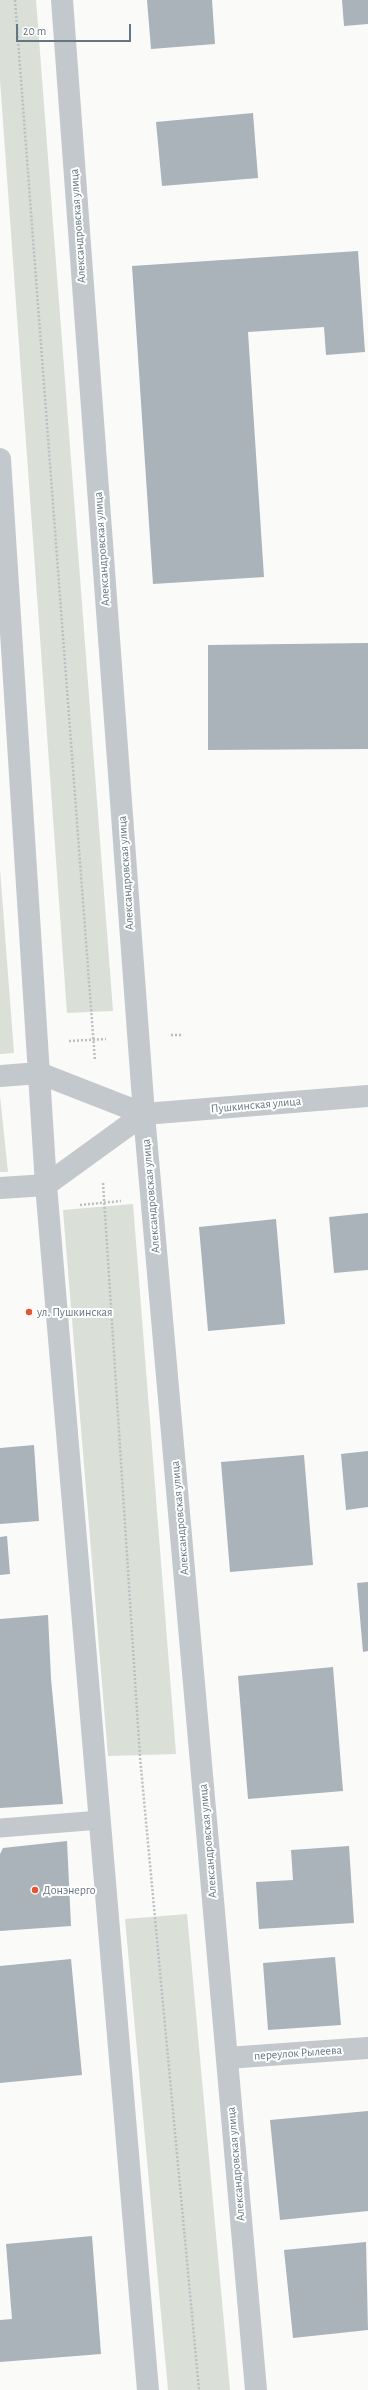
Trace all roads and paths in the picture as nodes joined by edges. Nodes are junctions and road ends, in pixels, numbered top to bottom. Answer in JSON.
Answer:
{"nodes":[{"id":1,"x":15,"y":0,"type":"edge"},
{"id":2,"x":62,"y":0,"type":"edge"},
{"id":3,"x":0,"y":459,"type":"edge"},
{"id":4,"x":182,"y":1035,"type":"dead end"},
{"id":5,"x":138,"y":1037,"type":"junction"},
{"id":6,"x":93,"y":1039,"type":"junction"},
{"id":7,"x":38,"y":1042,"type":"junction"},
{"id":8,"x":39,"y":1072,"type":"junction"},
{"id":9,"x":0,"y":1076,"type":"edge"},
{"id":10,"x":98,"y":1096,"type":"junction"},
{"id":11,"x":368,"y":1096,"type":"edge"},
{"id":12,"x":144,"y":1114,"type":"junction"},
{"id":13,"x":101,"y":1144,"type":"junction"},
{"id":14,"x":46,"y":1184,"type":"junction"},
{"id":15,"x":0,"y":1188,"type":"edge"},
{"id":16,"x":100,"y":1820,"type":"junction"},
{"id":17,"x":0,"y":1828,"type":"edge"},
{"id":18,"x":368,"y":2048,"type":"edge"},
{"id":19,"x":227,"y":2058,"type":"junction"},
{"id":20,"x":148,"y":2390,"type":"edge"},
{"id":21,"x":199,"y":2390,"type":"edge"},
{"id":22,"x":256,"y":2390,"type":"edge"}],
"edges":[{"from":1,"to":6,"type":"path"},
{"from":2,"to":5,"type":"street","name":"Александровская улица"},
{"from":3,"to":7,"type":"street"},
{"from":4,"to":5,"type":"path"},
{"from":5,"to":6,"type":"path"},
{"from":5,"to":12,"type":"street","name":"Александровская улица"},
{"from":6,"to":7,"type":"path"},
{"from":6,"to":10,"type":"path"},
{"from":7,"to":8,"type":"street"},
{"from":8,"to":9,"type":"street","name":"Пушкинская улица"},
{"from":8,"to":10,"type":"street","name":"Пушкинская улица"},
{"from":8,"to":14,"type":"street"},
{"from":10,"to":12,"type":"street","name":"Пушкинская улица"},
{"from":11,"to":12,"type":"street","name":"Пушкинская улица"},
{"from":12,"to":13,"type":"street"},
{"from":12,"to":19,"type":"street","name":"Александровская улица"},
{"from":13,"to":14,"type":"street"},
{"from":13,"to":21,"type":"path"},
{"from":14,"to":15,"type":"street"},
{"from":14,"to":16,"type":"street"},
{"from":16,"to":17,"type":"lane"},
{"from":16,"to":20,"type":"street"},
{"from":18,"to":19,"type":"street","name":"переулок Рылеева"},
{"from":19,"to":22,"type":"street","name":"Александровская улица"}]}
